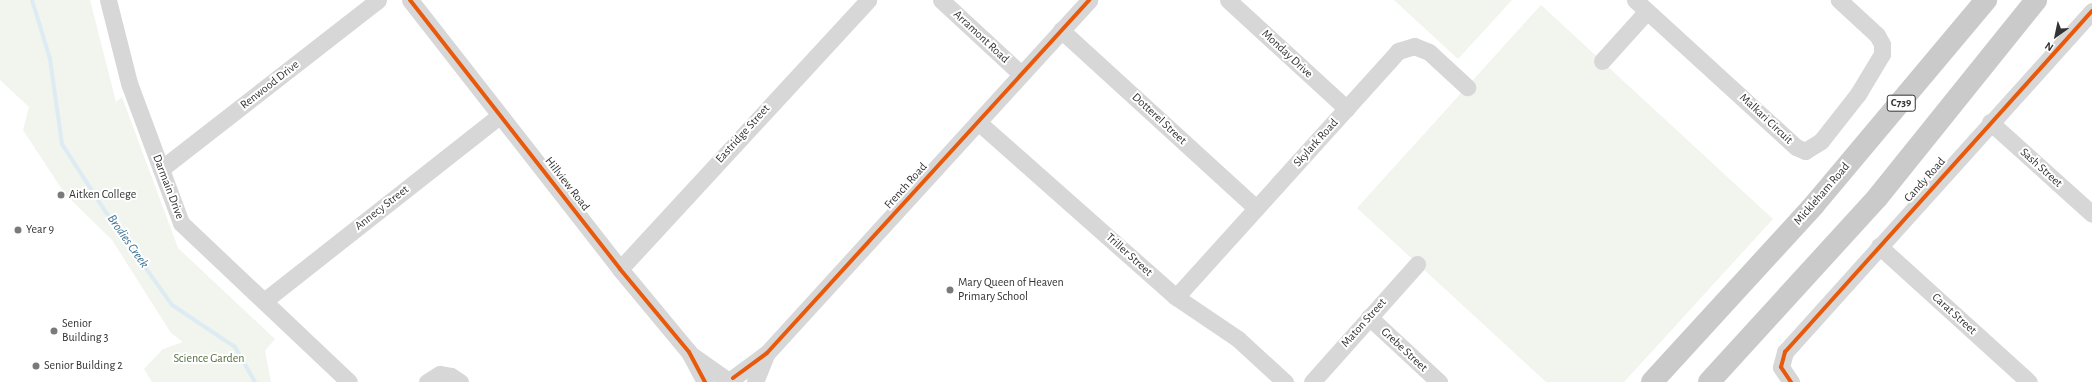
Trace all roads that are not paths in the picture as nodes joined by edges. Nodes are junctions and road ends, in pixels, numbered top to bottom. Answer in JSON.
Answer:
{"nodes":[{"id":1,"x":108,"y":0,"type":"edge"},
{"id":2,"x":378,"y":0,"type":"edge"},
{"id":3,"x":410,"y":0,"type":"edge"},
{"id":4,"x":868,"y":0,"type":"edge"},
{"id":5,"x":941,"y":0,"type":"edge"},
{"id":6,"x":1089,"y":0,"type":"edge"},
{"id":7,"x":1228,"y":0,"type":"edge"},
{"id":8,"x":1839,"y":0,"type":"edge"},
{"id":9,"x":1986,"y":0,"type":"edge"},
{"id":10,"x":2036,"y":0,"type":"edge"},
{"id":11,"x":1641,"y":6,"type":"edge"},
{"id":12,"x":2092,"y":11,"type":"edge"},
{"id":13,"x":1062,"y":30,"type":"junction"},
{"id":14,"x":1602,"y":61,"type":"dead end"},
{"id":15,"x":1021,"y":74,"type":"junction"},
{"id":16,"x":1467,"y":87,"type":"dead end"},
{"id":17,"x":1347,"y":109,"type":"junction"},
{"id":18,"x":500,"y":115,"type":"junction"},
{"id":19,"x":978,"y":122,"type":"junction"},
{"id":20,"x":1990,"y":122,"type":"junction"},
{"id":21,"x":162,"y":169,"type":"junction"},
{"id":22,"x":1256,"y":208,"type":"junction"},
{"id":23,"x":2092,"y":214,"type":"edge"},
{"id":24,"x":1879,"y":246,"type":"junction"},
{"id":25,"x":1418,"y":264,"type":"dead end"},
{"id":26,"x":620,"y":269,"type":"junction"},
{"id":27,"x":1176,"y":297,"type":"junction"},
{"id":28,"x":264,"y":301,"type":"junction"},
{"id":29,"x":1369,"y":317,"type":"junction"},
{"id":30,"x":688,"y":352,"type":"junction"},
{"id":31,"x":767,"y":353,"type":"junction"},
{"id":32,"x":729,"y":380,"type":"edge"},
{"id":33,"x":349,"y":382,"type":"edge"},
{"id":34,"x":428,"y":382,"type":"edge"},
{"id":35,"x":460,"y":382,"type":"edge"},
{"id":36,"x":705,"y":382,"type":"edge"},
{"id":37,"x":755,"y":382,"type":"edge"},
{"id":38,"x":1285,"y":382,"type":"edge"},
{"id":39,"x":1312,"y":382,"type":"edge"},
{"id":40,"x":1439,"y":382,"type":"edge"},
{"id":41,"x":1652,"y":382,"type":"edge"},
{"id":42,"x":1709,"y":382,"type":"edge"},
{"id":43,"x":1791,"y":382,"type":"edge"},
{"id":44,"x":2029,"y":382,"type":"edge"}],
"edges":[{"from":1,"to":21,"type":"street","name":"Darmain Drive"},
{"from":2,"to":21,"type":"street","name":"Renwood Drive"},
{"from":3,"to":18,"type":"street","name":"Hillview Road"},
{"from":4,"to":26,"type":"street","name":"Eastridge Street"},
{"from":5,"to":15,"type":"street","name":"Arramont Road"},
{"from":6,"to":13,"type":"street","name":"French Road"},
{"from":7,"to":17,"type":"street","name":"Monday Drive"},
{"from":8,"to":11,"type":"street","name":"Malkari Circuit"},
{"from":9,"to":41,"type":"main road","name":"Mickleham Road","number":"C739"},
{"from":10,"to":42,"type":"main road"},
{"from":11,"to":14,"type":"street"},
{"from":12,"to":20,"type":"street","name":"Candy Road"},
{"from":13,"to":15,"type":"street","name":"French Road"},
{"from":13,"to":22,"type":"street","name":"Dotterel Street"},
{"from":15,"to":19,"type":"street","name":"French Road"},
{"from":16,"to":17,"type":"street","name":"Skylark Road"},
{"from":17,"to":22,"type":"street","name":"Skylark Road"},
{"from":18,"to":26,"type":"street","name":"Hillview Road"},
{"from":18,"to":28,"type":"street","name":"Annecy Street"},
{"from":19,"to":27,"type":"street","name":"Triller Street"},
{"from":19,"to":31,"type":"street","name":"French Road"},
{"from":20,"to":23,"type":"street","name":"Sash Street"},
{"from":20,"to":24,"type":"street","name":"Candy Road"},
{"from":21,"to":28,"type":"street","name":"Darmain Drive"},
{"from":22,"to":27,"type":"street","name":"Skylark Road"},
{"from":24,"to":43,"type":"street","name":"Candy Road"},
{"from":24,"to":44,"type":"street","name":"Carat Street"},
{"from":25,"to":29,"type":"street","name":"Maton Street"},
{"from":26,"to":30,"type":"street","name":"Hillview Road"},
{"from":27,"to":38,"type":"street","name":"Triller Street"},
{"from":28,"to":33,"type":"street","name":"Darmain Drive"},
{"from":29,"to":39,"type":"street","name":"Maton Street"},
{"from":29,"to":40,"type":"street","name":"Grebe Street"},
{"from":30,"to":32,"type":"street","name":"Hillview Road"},
{"from":30,"to":36,"type":"street","name":"Hillview Road"},
{"from":31,"to":32,"type":"street","name":"French Road"},
{"from":31,"to":37,"type":"street","name":"French Road"},
{"from":34,"to":35,"type":"street"}]}
